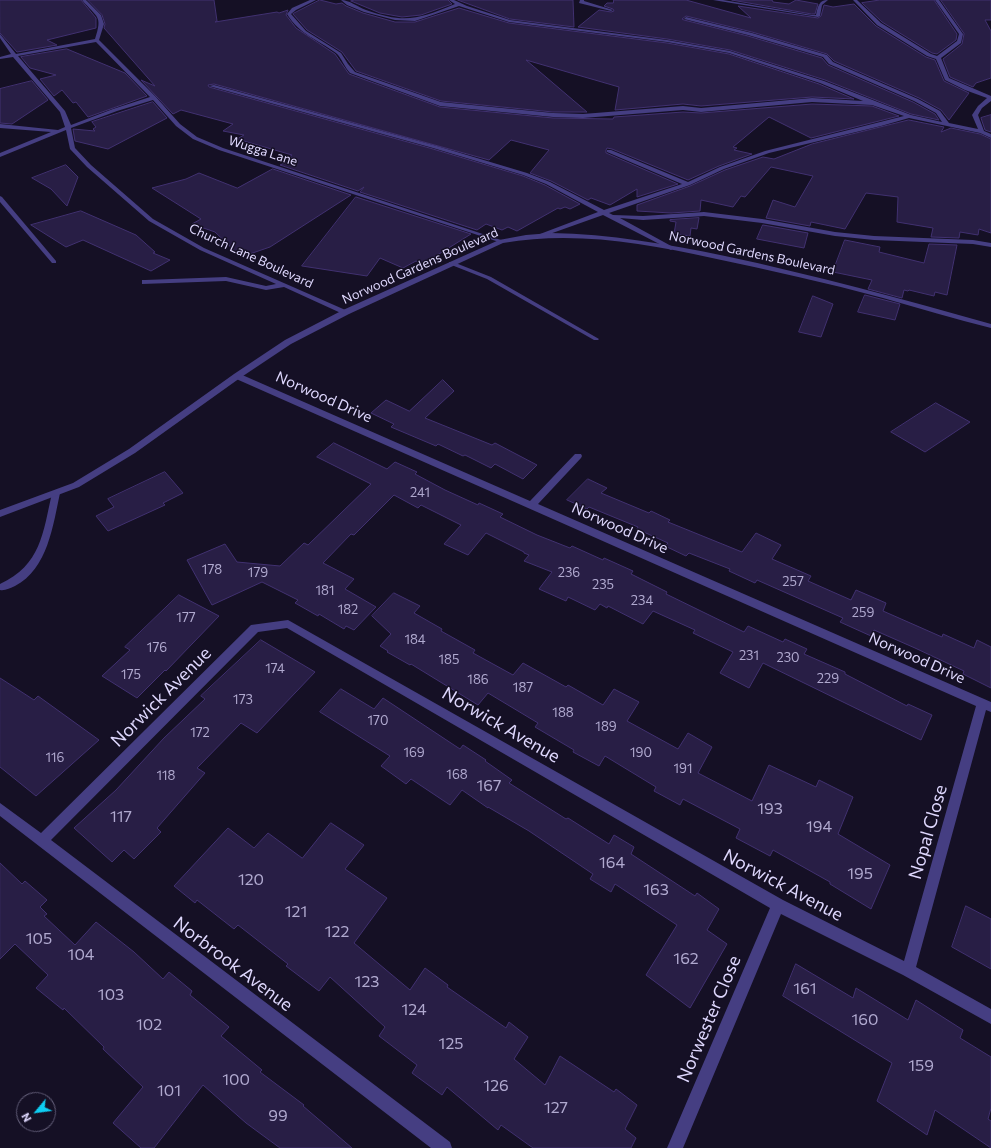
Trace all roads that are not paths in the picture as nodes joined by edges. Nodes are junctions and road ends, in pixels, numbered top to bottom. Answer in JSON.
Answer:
{"nodes":[{"id":1,"x":84,"y":0,"type":"edge"},
{"id":2,"x":314,"y":0,"type":"edge"},
{"id":3,"x":343,"y":0,"type":"edge"},
{"id":4,"x":451,"y":0,"type":"edge"},
{"id":5,"x":582,"y":0,"type":"edge"},
{"id":6,"x":715,"y":0,"type":"edge"},
{"id":7,"x":826,"y":0,"type":"edge"},
{"id":8,"x":848,"y":0,"type":"edge"},
{"id":9,"x":855,"y":0,"type":"edge"},
{"id":10,"x":937,"y":0,"type":"edge"},
{"id":11,"x":458,"y":4,"type":"junction"},
{"id":12,"x":612,"y":10,"type":"dead end"},
{"id":13,"x":686,"y":18,"type":"dead end"},
{"id":14,"x":0,"y":35,"type":"edge"},
{"id":15,"x":97,"y":40,"type":"junction"},
{"id":16,"x":14,"y":56,"type":"junction"},
{"id":17,"x":0,"y":58,"type":"edge"},
{"id":18,"x":938,"y":58,"type":"junction"},
{"id":19,"x":212,"y":86,"type":"dead end"},
{"id":20,"x":154,"y":98,"type":"junction"},
{"id":21,"x":991,"y":98,"type":"edge"},
{"id":22,"x":873,"y":103,"type":"junction"},
{"id":23,"x":909,"y":116,"type":"junction"},
{"id":24,"x":946,"y":123,"type":"junction"},
{"id":25,"x":0,"y":126,"type":"edge"},
{"id":26,"x":68,"y":128,"type":"junction"},
{"id":27,"x":59,"y":132,"type":"junction"},
{"id":28,"x":982,"y":132,"type":"junction"},
{"id":29,"x":991,"y":136,"type":"edge"},
{"id":30,"x":609,"y":151,"type":"dead end"},
{"id":31,"x":0,"y":155,"type":"edge"},
{"id":32,"x":688,"y":184,"type":"junction"},
{"id":33,"x":0,"y":198,"type":"edge"},
{"id":34,"x":603,"y":212,"type":"junction"},
{"id":35,"x":610,"y":216,"type":"junction"},
{"id":36,"x":542,"y":235,"type":"junction"},
{"id":37,"x":501,"y":241,"type":"junction"},
{"id":38,"x":991,"y":245,"type":"edge"},
{"id":39,"x":671,"y":248,"type":"junction"},
{"id":40,"x":54,"y":262,"type":"dead end"},
{"id":41,"x":451,"y":264,"type":"junction"},
{"id":42,"x":145,"y":282,"type":"dead end"},
{"id":43,"x":285,"y":285,"type":"junction"},
{"id":44,"x":346,"y":312,"type":"junction"},
{"id":45,"x":991,"y":326,"type":"edge"},
{"id":46,"x":596,"y":339,"type":"dead end"},
{"id":47,"x":237,"y":376,"type":"junction"},
{"id":48,"x":578,"y":456,"type":"dead end"},
{"id":49,"x":56,"y":493,"type":"junction"},
{"id":50,"x":532,"y":505,"type":"junction"},
{"id":51,"x":0,"y":514,"type":"edge"},
{"id":52,"x":3,"y":587,"type":"dead end"},
{"id":53,"x":987,"y":706,"type":"edge"},
{"id":54,"x":0,"y":809,"type":"edge"},
{"id":55,"x":42,"y":841,"type":"junction"},
{"id":56,"x":778,"y":905,"type":"junction"},
{"id":57,"x":908,"y":970,"type":"junction"},
{"id":58,"x":991,"y":1017,"type":"edge"},
{"id":59,"x":437,"y":1146,"type":"edge"},
{"id":60,"x":675,"y":1148,"type":"edge"}],
"edges":[{"from":1,"to":15,"type":"street"},
{"from":2,"to":22,"type":"street"},
{"from":3,"to":11,"type":"street"},
{"from":4,"to":11,"type":"street"},
{"from":5,"to":12,"type":"street"},
{"from":6,"to":7,"type":"street"},
{"from":8,"to":9,"type":"street"},
{"from":9,"to":18,"type":"street"},
{"from":10,"to":18,"type":"street"},
{"from":11,"to":22,"type":"street"},
{"from":13,"to":24,"type":"street"},
{"from":14,"to":16,"type":"street","name":"Church Lane Boulevard"},
{"from":15,"to":16,"type":"street"},
{"from":15,"to":20,"type":"street","name":"Wugga Lane"},
{"from":16,"to":17,"type":"street"},
{"from":16,"to":26,"type":"street","name":"Church Lane Boulevard"},
{"from":18,"to":21,"type":"street"},
{"from":19,"to":34,"type":"street"},
{"from":20,"to":26,"type":"street"},
{"from":20,"to":37,"type":"street","name":"Wugga Lane"},
{"from":21,"to":28,"type":"street"},
{"from":22,"to":23,"type":"street"},
{"from":23,"to":24,"type":"street"},
{"from":23,"to":32,"type":"street"},
{"from":24,"to":28,"type":"street"},
{"from":25,"to":27,"type":"street"},
{"from":26,"to":27,"type":"street"},
{"from":26,"to":43,"type":"street","name":"Church Lane Boulevard"},
{"from":27,"to":31,"type":"street"},
{"from":28,"to":29,"type":"street"},
{"from":30,"to":32,"type":"street"},
{"from":32,"to":34,"type":"street"},
{"from":33,"to":40,"type":"street"},
{"from":34,"to":35,"type":"street"},
{"from":34,"to":36,"type":"street"},
{"from":35,"to":38,"type":"street"},
{"from":35,"to":39,"type":"street"},
{"from":36,"to":37,"type":"street","name":"Norwood Gardens Boulevard"},
{"from":36,"to":39,"type":"street","name":"Norwood Gardens Boulevard"},
{"from":37,"to":41,"type":"street","name":"Norwood Gardens Boulevard"},
{"from":39,"to":45,"type":"street","name":"Norwood Gardens Boulevard"},
{"from":41,"to":44,"type":"street","name":"Norwood Gardens Boulevard"},
{"from":41,"to":46,"type":"lane"},
{"from":42,"to":43,"type":"street"},
{"from":43,"to":44,"type":"street","name":"Church Lane Boulevard"},
{"from":44,"to":47,"type":"street","name":"Norwood Gardens Boulevard"},
{"from":47,"to":49,"type":"street","name":"Norwood Gardens Boulevard"},
{"from":47,"to":50,"type":"street","name":"Norwood Drive"},
{"from":48,"to":50,"type":"street"},
{"from":49,"to":51,"type":"street","name":"Norwood Gardens Boulevard"},
{"from":49,"to":52,"type":"lane"},
{"from":50,"to":53,"type":"street","name":"Norwood Drive"},
{"from":53,"to":57,"type":"street","name":"Nopal Close"},
{"from":54,"to":55,"type":"street","name":"Norbrook Avenue"},
{"from":55,"to":56,"type":"street","name":"Norwick Avenue"},
{"from":55,"to":59,"type":"street","name":"Norbrook Avenue"},
{"from":56,"to":57,"type":"street","name":"Norwick Avenue"},
{"from":56,"to":60,"type":"street","name":"Norwester Close"},
{"from":57,"to":58,"type":"street","name":"Norwick Avenue"}]}
